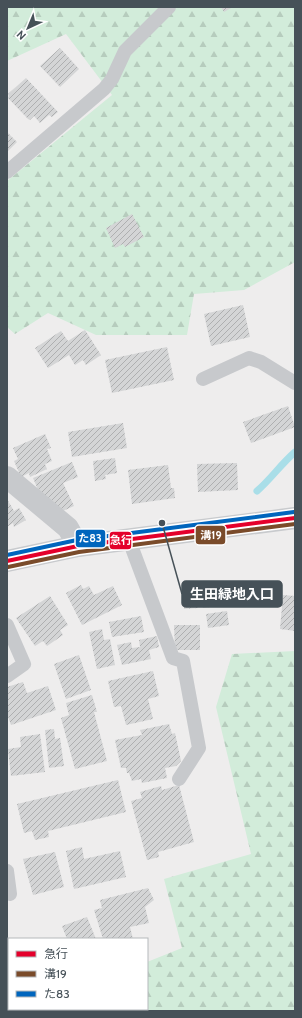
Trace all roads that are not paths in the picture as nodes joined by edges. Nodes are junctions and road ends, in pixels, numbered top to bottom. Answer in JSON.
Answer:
{"nodes":[{"id":1,"x":169,"y":7,"type":"edge"},
{"id":2,"x":7,"y":172,"type":"edge"},
{"id":3,"x":203,"y":379,"type":"dead end"},
{"id":4,"x":295,"y":383,"type":"edge"},
{"id":5,"x":7,"y":477,"type":"edge"},
{"id":6,"x":295,"y":518,"type":"edge"},
{"id":7,"x":129,"y":540,"type":"junction"},
{"id":8,"x":78,"y":546,"type":"junction"},
{"id":9,"x":7,"y":561,"type":"edge"},
{"id":10,"x":7,"y":625,"type":"edge"},
{"id":11,"x":7,"y":676,"type":"edge"},
{"id":12,"x":179,"y":779,"type":"dead end"},
{"id":13,"x":7,"y":871,"type":"edge"},
{"id":14,"x":10,"y":894,"type":"dead end"}],
"edges":[{"from":1,"to":2,"type":"lane"},
{"from":3,"to":4,"type":"lane"},
{"from":5,"to":8,"type":"street"},
{"from":6,"to":7,"type":"street"},
{"from":7,"to":8,"type":"street"},
{"from":7,"to":12,"type":"lane"},
{"from":8,"to":9,"type":"street"},
{"from":10,"to":11,"type":"lane"},
{"from":13,"to":14,"type":"lane"}]}
